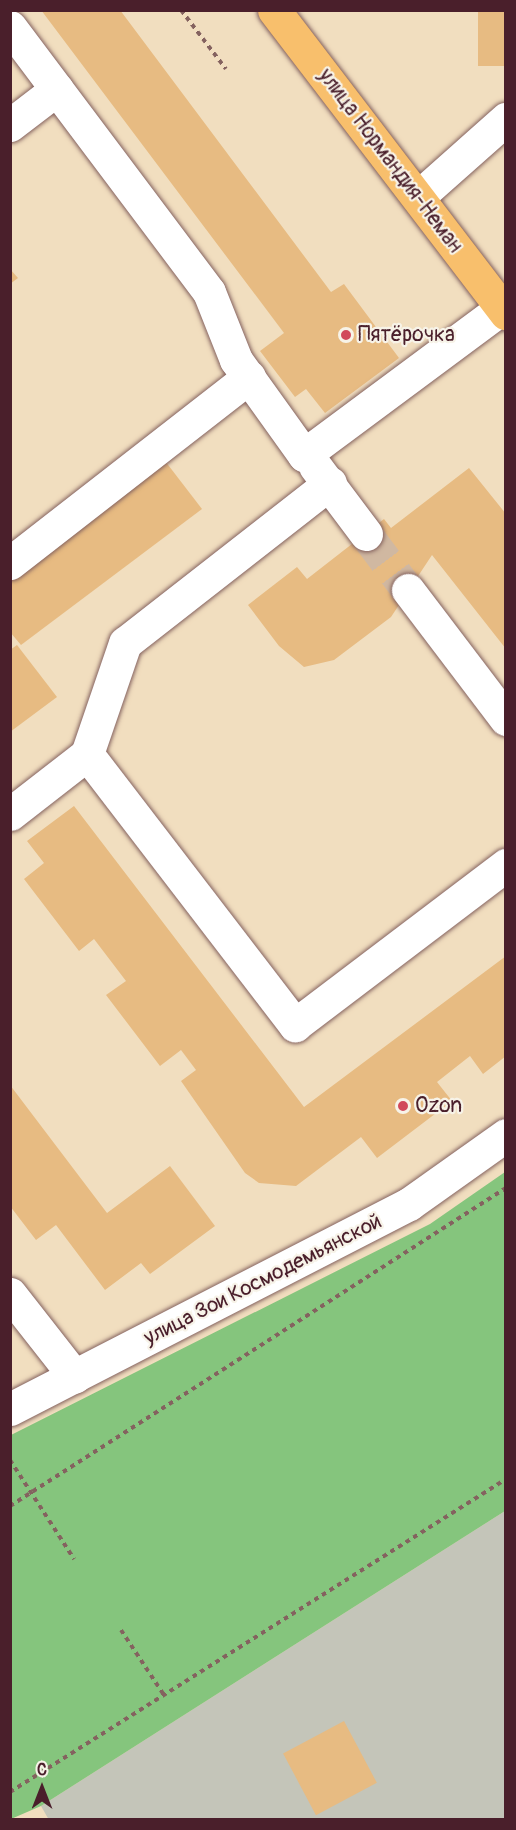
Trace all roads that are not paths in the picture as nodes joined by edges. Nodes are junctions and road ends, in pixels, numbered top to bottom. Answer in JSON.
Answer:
{"nodes":[{"id":1,"x":274,"y":10,"type":"edge"},
{"id":2,"x":10,"y":27,"type":"edge"},
{"id":3,"x":57,"y":89,"type":"junction"},
{"id":4,"x":506,"y":119,"type":"edge"},
{"id":5,"x":10,"y":125,"type":"edge"},
{"id":6,"x":418,"y":197,"type":"junction"},
{"id":7,"x":504,"y":310,"type":"edge"},
{"id":8,"x":249,"y":377,"type":"junction"},
{"id":9,"x":304,"y":455,"type":"junction"},
{"id":10,"x":330,"y":483,"type":"junction"},
{"id":11,"x":366,"y":534,"type":"tunnel mouth"},
{"id":12,"x":10,"y":562,"type":"edge"},
{"id":13,"x":408,"y":590,"type":"tunnel mouth"},
{"id":14,"x":506,"y":719,"type":"edge"},
{"id":15,"x":87,"y":754,"type":"junction"},
{"id":16,"x":10,"y":814,"type":"edge"},
{"id":17,"x":506,"y":865,"type":"edge"},
{"id":18,"x":506,"y":1135,"type":"edge"},
{"id":19,"x":10,"y":1294,"type":"edge"},
{"id":20,"x":75,"y":1377,"type":"junction"},
{"id":21,"x":10,"y":1409,"type":"edge"}],
"edges":[{"from":1,"to":6,"type":"main road","name":"улица Нормандия-Неман"},
{"from":2,"to":3,"type":"street"},
{"from":3,"to":5,"type":"street"},
{"from":3,"to":8,"type":"street"},
{"from":4,"to":6,"type":"street"},
{"from":6,"to":7,"type":"main road","name":"улица Нормандия-Неман"},
{"from":7,"to":9,"type":"street"},
{"from":8,"to":9,"type":"street"},
{"from":8,"to":12,"type":"street"},
{"from":9,"to":10,"type":"street"},
{"from":10,"to":11,"type":"street"},
{"from":10,"to":15,"type":"street"},
{"from":13,"to":14,"type":"street"},
{"from":15,"to":16,"type":"street"},
{"from":15,"to":17,"type":"street"},
{"from":18,"to":20,"type":"street","name":"улица Зои Космодемьянской"},
{"from":19,"to":20,"type":"street"},
{"from":20,"to":21,"type":"street","name":"улица Зои Космодемьянской"}]}
